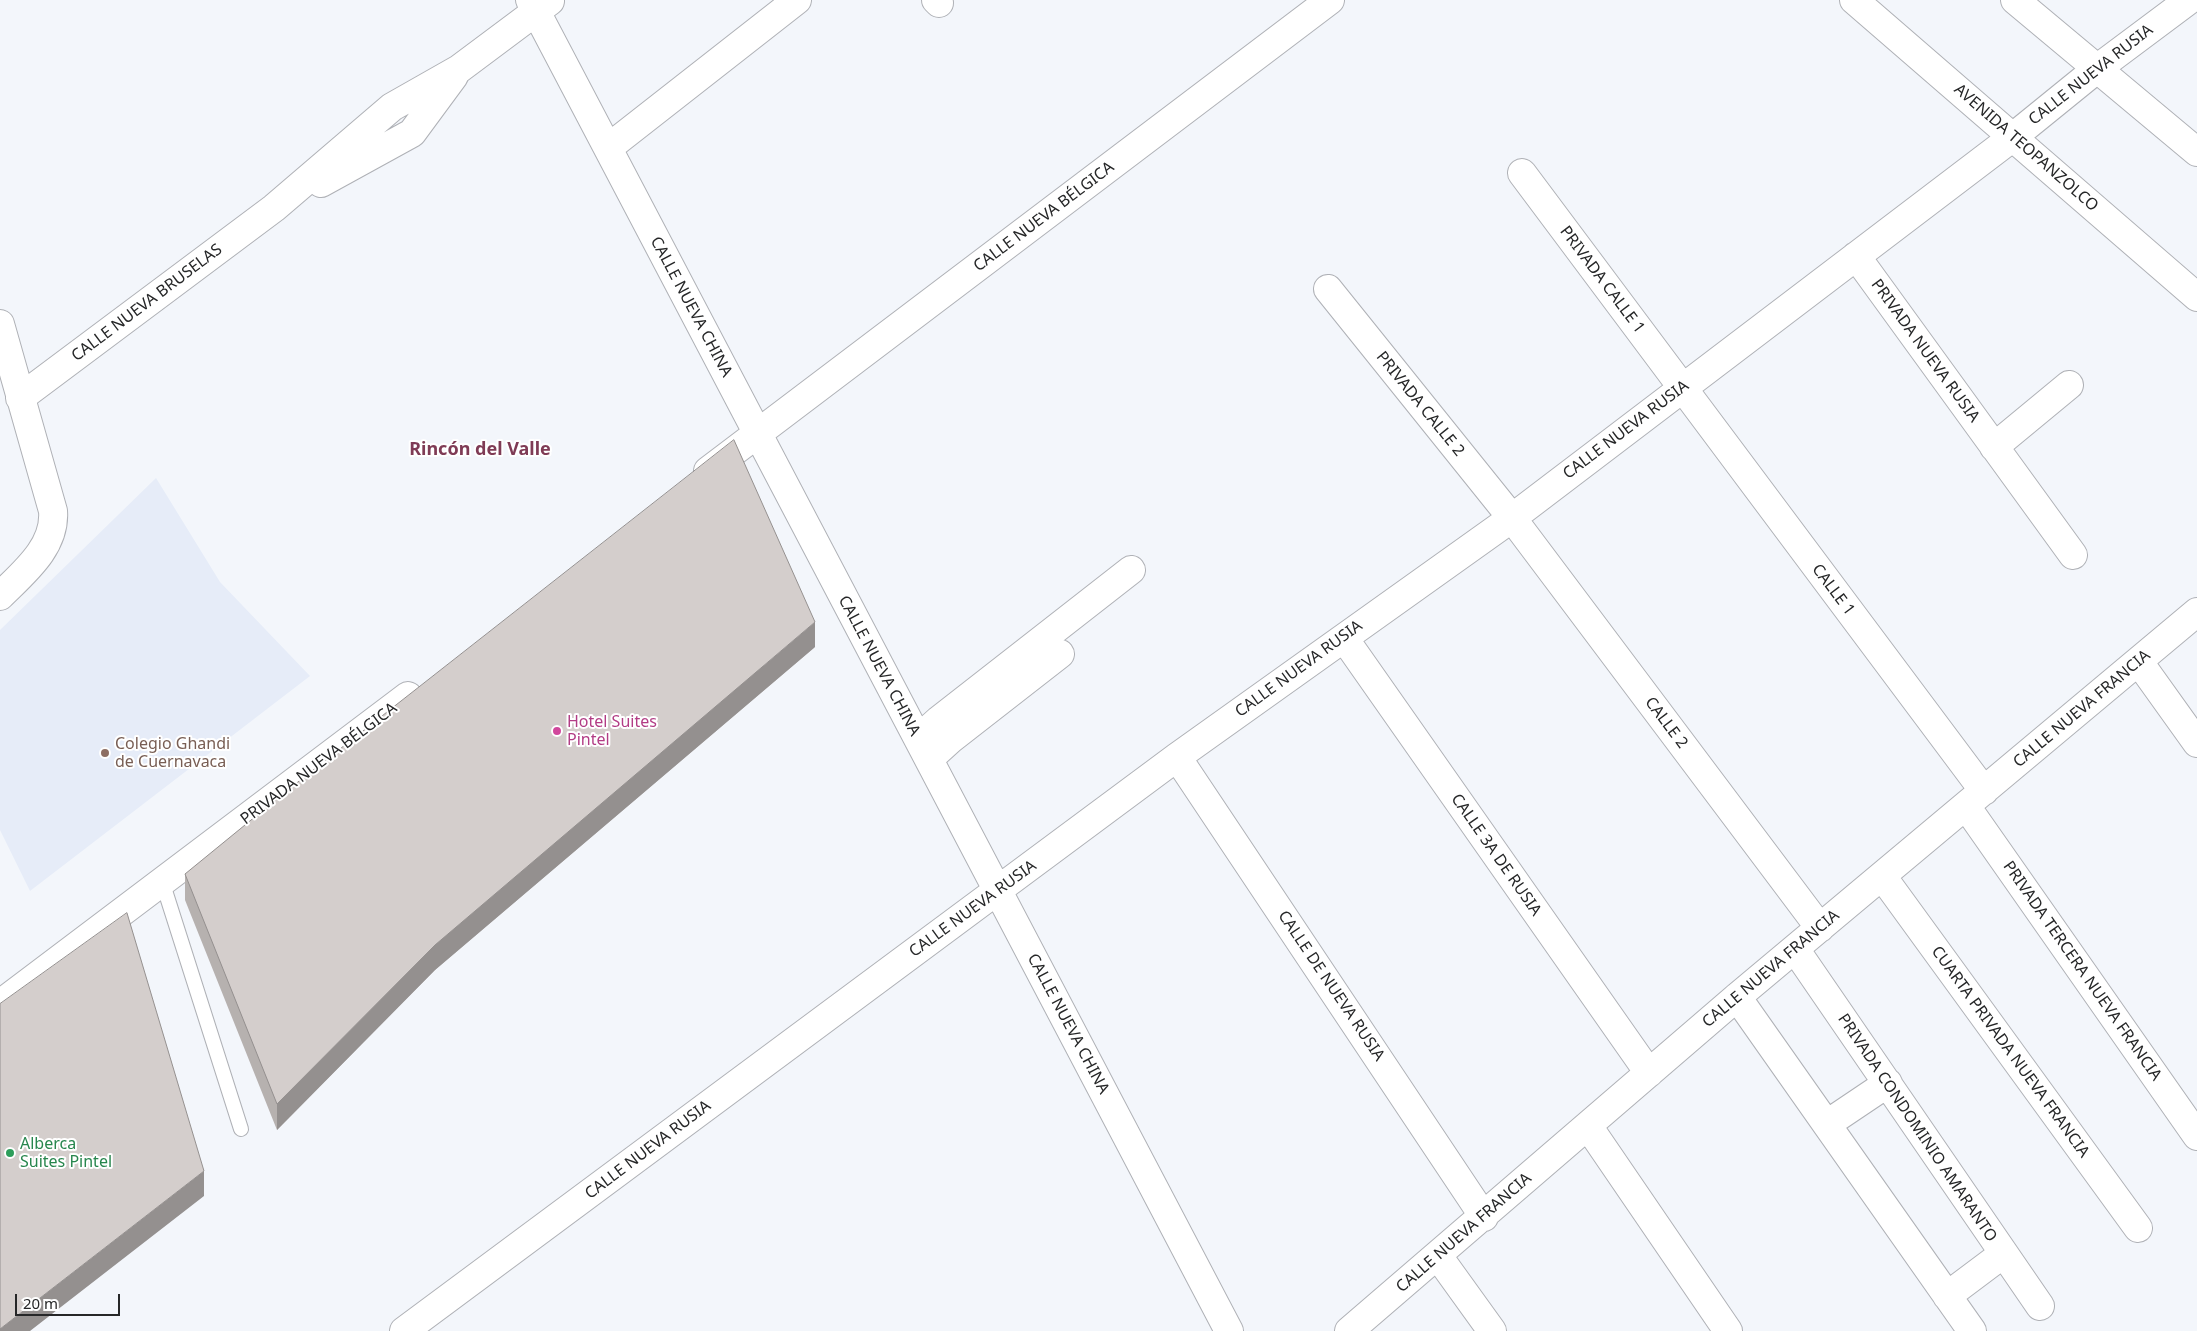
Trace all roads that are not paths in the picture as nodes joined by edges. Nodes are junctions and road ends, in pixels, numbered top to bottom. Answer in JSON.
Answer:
{"nodes":[{"id":1,"x":796,"y":0,"type":"edge"},
{"id":2,"x":1330,"y":0,"type":"edge"},
{"id":3,"x":1854,"y":0,"type":"edge"},
{"id":4,"x":2015,"y":0,"type":"edge"},
{"id":5,"x":2189,"y":0,"type":"edge"},
{"id":6,"x":539,"y":4,"type":"edge"},
{"id":7,"x":2098,"y":68,"type":"junction"},
{"id":8,"x":459,"y":69,"type":"junction"},
{"id":9,"x":2013,"y":137,"type":"junction"},
{"id":10,"x":608,"y":148,"type":"junction"},
{"id":11,"x":2197,"y":152,"type":"edge"},
{"id":12,"x":1522,"y":173,"type":"dead end"},
{"id":13,"x":274,"y":208,"type":"junction"},
{"id":14,"x":1856,"y":256,"type":"junction"},
{"id":15,"x":1328,"y":289,"type":"dead end"},
{"id":16,"x":2197,"y":298,"type":"edge"},
{"id":17,"x":0,"y":324,"type":"edge"},
{"id":18,"x":2069,"y":385,"type":"dead end"},
{"id":19,"x":1682,"y":388,"type":"junction"},
{"id":20,"x":20,"y":398,"type":"junction"},
{"id":21,"x":758,"y":434,"type":"junction"},
{"id":22,"x":1994,"y":447,"type":"junction"},
{"id":23,"x":686,"y":488,"type":"edge"},
{"id":24,"x":1512,"y":518,"type":"junction"},
{"id":25,"x":2073,"y":556,"type":"dead end"},
{"id":26,"x":1131,"y":570,"type":"dead end"},
{"id":27,"x":0,"y":596,"type":"edge"},
{"id":28,"x":2197,"y":612,"type":"edge"},
{"id":29,"x":1344,"y":638,"type":"junction"},
{"id":30,"x":1060,"y":654,"type":"dead end"},
{"id":31,"x":2139,"y":662,"type":"junction"},
{"id":32,"x":432,"y":678,"type":"edge"},
{"id":33,"x":2197,"y":743,"type":"edge"},
{"id":34,"x":923,"y":749,"type":"junction"},
{"id":35,"x":1177,"y":756,"type":"junction"},
{"id":36,"x":1975,"y":799,"type":"junction"},
{"id":37,"x":1882,"y":876,"type":"junction"},
{"id":38,"x":162,"y":881,"type":"junction"},
{"id":39,"x":998,"y":891,"type":"junction"},
{"id":40,"x":1820,"y":928,"type":"junction"},
{"id":41,"x":1795,"y":949,"type":"junction"},
{"id":42,"x":1737,"y":997,"type":"junction"},
{"id":43,"x":0,"y":1004,"type":"edge"},
{"id":44,"x":1649,"y":1072,"type":"junction"},
{"id":45,"x":1888,"y":1083,"type":"junction"},
{"id":46,"x":1827,"y":1124,"type":"junction"},
{"id":47,"x":1588,"y":1126,"type":"junction"},
{"id":48,"x":241,"y":1129,"type":"dead end"},
{"id":49,"x":2197,"y":1136,"type":"edge"},
{"id":50,"x":1484,"y":1216,"type":"junction"},
{"id":51,"x":2138,"y":1228,"type":"dead end"},
{"id":52,"x":2003,"y":1254,"type":"junction"},
{"id":53,"x":1438,"y":1256,"type":"junction"},
{"id":54,"x":1947,"y":1296,"type":"junction"},
{"id":55,"x":2040,"y":1306,"type":"dead end"},
{"id":56,"x":404,"y":1331,"type":"edge"},
{"id":57,"x":1229,"y":1331,"type":"edge"},
{"id":58,"x":1350,"y":1331,"type":"edge"},
{"id":59,"x":1492,"y":1331,"type":"edge"},
{"id":60,"x":1728,"y":1331,"type":"edge"},
{"id":61,"x":1972,"y":1331,"type":"edge"}],
"edges":[{"from":1,"to":10,"type":"street"},
{"from":2,"to":21,"type":"street","name":"CALLE NUEVA BÉLGICA"},
{"from":3,"to":9,"type":"street","name":"AVENIDA TEOPANZOLCO"},
{"from":4,"to":7,"type":"street"},
{"from":5,"to":7,"type":"street","name":"CALLE NUEVA RUSIA"},
{"from":6,"to":8,"type":"street","name":"CALLE NUEVA BRUSELAS"},
{"from":6,"to":10,"type":"street","name":"CALLE NUEVA CHINA"},
{"from":7,"to":9,"type":"street","name":"CALLE NUEVA RUSIA"},
{"from":7,"to":11,"type":"street"},
{"from":8,"to":13,"type":"street","name":"CALLE NUEVA BRUSELAS"},
{"from":8,"to":13,"type":"street","name":"CALLE NUEVA BRUSELAS"},
{"from":9,"to":14,"type":"street","name":"CALLE NUEVA RUSIA"},
{"from":9,"to":16,"type":"street","name":"AVENIDA TEOPANZOLCO"},
{"from":10,"to":21,"type":"street","name":"CALLE NUEVA CHINA"},
{"from":12,"to":19,"type":"street","name":"PRIVADA CALLE 1"},
{"from":13,"to":20,"type":"street","name":"CALLE NUEVA BRUSELAS"},
{"from":14,"to":19,"type":"street","name":"CALLE NUEVA RUSIA"},
{"from":14,"to":22,"type":"street","name":"PRIVADA NUEVA RUSIA"},
{"from":15,"to":24,"type":"street","name":"PRIVADA CALLE 2"},
{"from":17,"to":20,"type":"street"},
{"from":18,"to":22,"type":"street"},
{"from":19,"to":24,"type":"street","name":"CALLE NUEVA RUSIA"},
{"from":19,"to":36,"type":"street","name":"CALLE 1"},
{"from":20,"to":27,"type":"street"},
{"from":21,"to":23,"type":"street"},
{"from":21,"to":34,"type":"street","name":"CALLE NUEVA CHINA"},
{"from":22,"to":25,"type":"street","name":"PRIVADA NUEVA RUSIA"},
{"from":24,"to":29,"type":"street","name":"CALLE NUEVA RUSIA"},
{"from":24,"to":40,"type":"street","name":"CALLE 2"},
{"from":26,"to":34,"type":"street"},
{"from":28,"to":31,"type":"street","name":"CALLE NUEVA FRANCIA"},
{"from":29,"to":35,"type":"street","name":"CALLE NUEVA RUSIA"},
{"from":29,"to":44,"type":"street","name":"CALLE 3A DE RUSIA"},
{"from":30,"to":34,"type":"street"},
{"from":31,"to":33,"type":"street"},
{"from":31,"to":36,"type":"street","name":"CALLE NUEVA FRANCIA"},
{"from":32,"to":38,"type":"street","name":"PRIVADA NUEVA BÉLGICA"},
{"from":34,"to":39,"type":"street","name":"CALLE NUEVA CHINA"},
{"from":35,"to":39,"type":"street","name":"CALLE NUEVA RUSIA"},
{"from":35,"to":50,"type":"street","name":"CALLE DE NUEVA RUSIA"},
{"from":36,"to":37,"type":"street","name":"CALLE NUEVA FRANCIA"},
{"from":36,"to":49,"type":"street","name":"PRIVADA TERCERA NUEVA FRANCIA"},
{"from":37,"to":40,"type":"street","name":"CALLE NUEVA FRANCIA"},
{"from":37,"to":51,"type":"street","name":"CUARTA PRIVADA NUEVA FRANCIA"},
{"from":38,"to":43,"type":"street","name":"PRIVADA NUEVA BÉLGICA"},
{"from":38,"to":48,"type":"lane"},
{"from":39,"to":56,"type":"street","name":"CALLE NUEVA RUSIA"},
{"from":39,"to":57,"type":"street","name":"CALLE NUEVA CHINA"},
{"from":40,"to":41,"type":"street","name":"CALLE NUEVA FRANCIA"},
{"from":41,"to":42,"type":"street","name":"CALLE NUEVA FRANCIA"},
{"from":41,"to":45,"type":"street","name":"PRIVADA CONDOMINIO AMARANTO"},
{"from":42,"to":44,"type":"street","name":"CALLE NUEVA FRANCIA"},
{"from":42,"to":46,"type":"street"},
{"from":44,"to":47,"type":"street","name":"CALLE NUEVA FRANCIA"},
{"from":45,"to":46,"type":"street"},
{"from":45,"to":52,"type":"street","name":"PRIVADA CONDOMINIO AMARANTO"},
{"from":46,"to":54,"type":"street"},
{"from":47,"to":50,"type":"street","name":"CALLE NUEVA FRANCIA"},
{"from":47,"to":60,"type":"street"},
{"from":50,"to":53,"type":"street","name":"CALLE NUEVA FRANCIA"},
{"from":52,"to":54,"type":"street"},
{"from":52,"to":55,"type":"street","name":"PRIVADA CONDOMINIO AMARANTO"},
{"from":53,"to":58,"type":"street","name":"CALLE NUEVA FRANCIA"},
{"from":53,"to":59,"type":"street"},
{"from":54,"to":61,"type":"street"}]}
